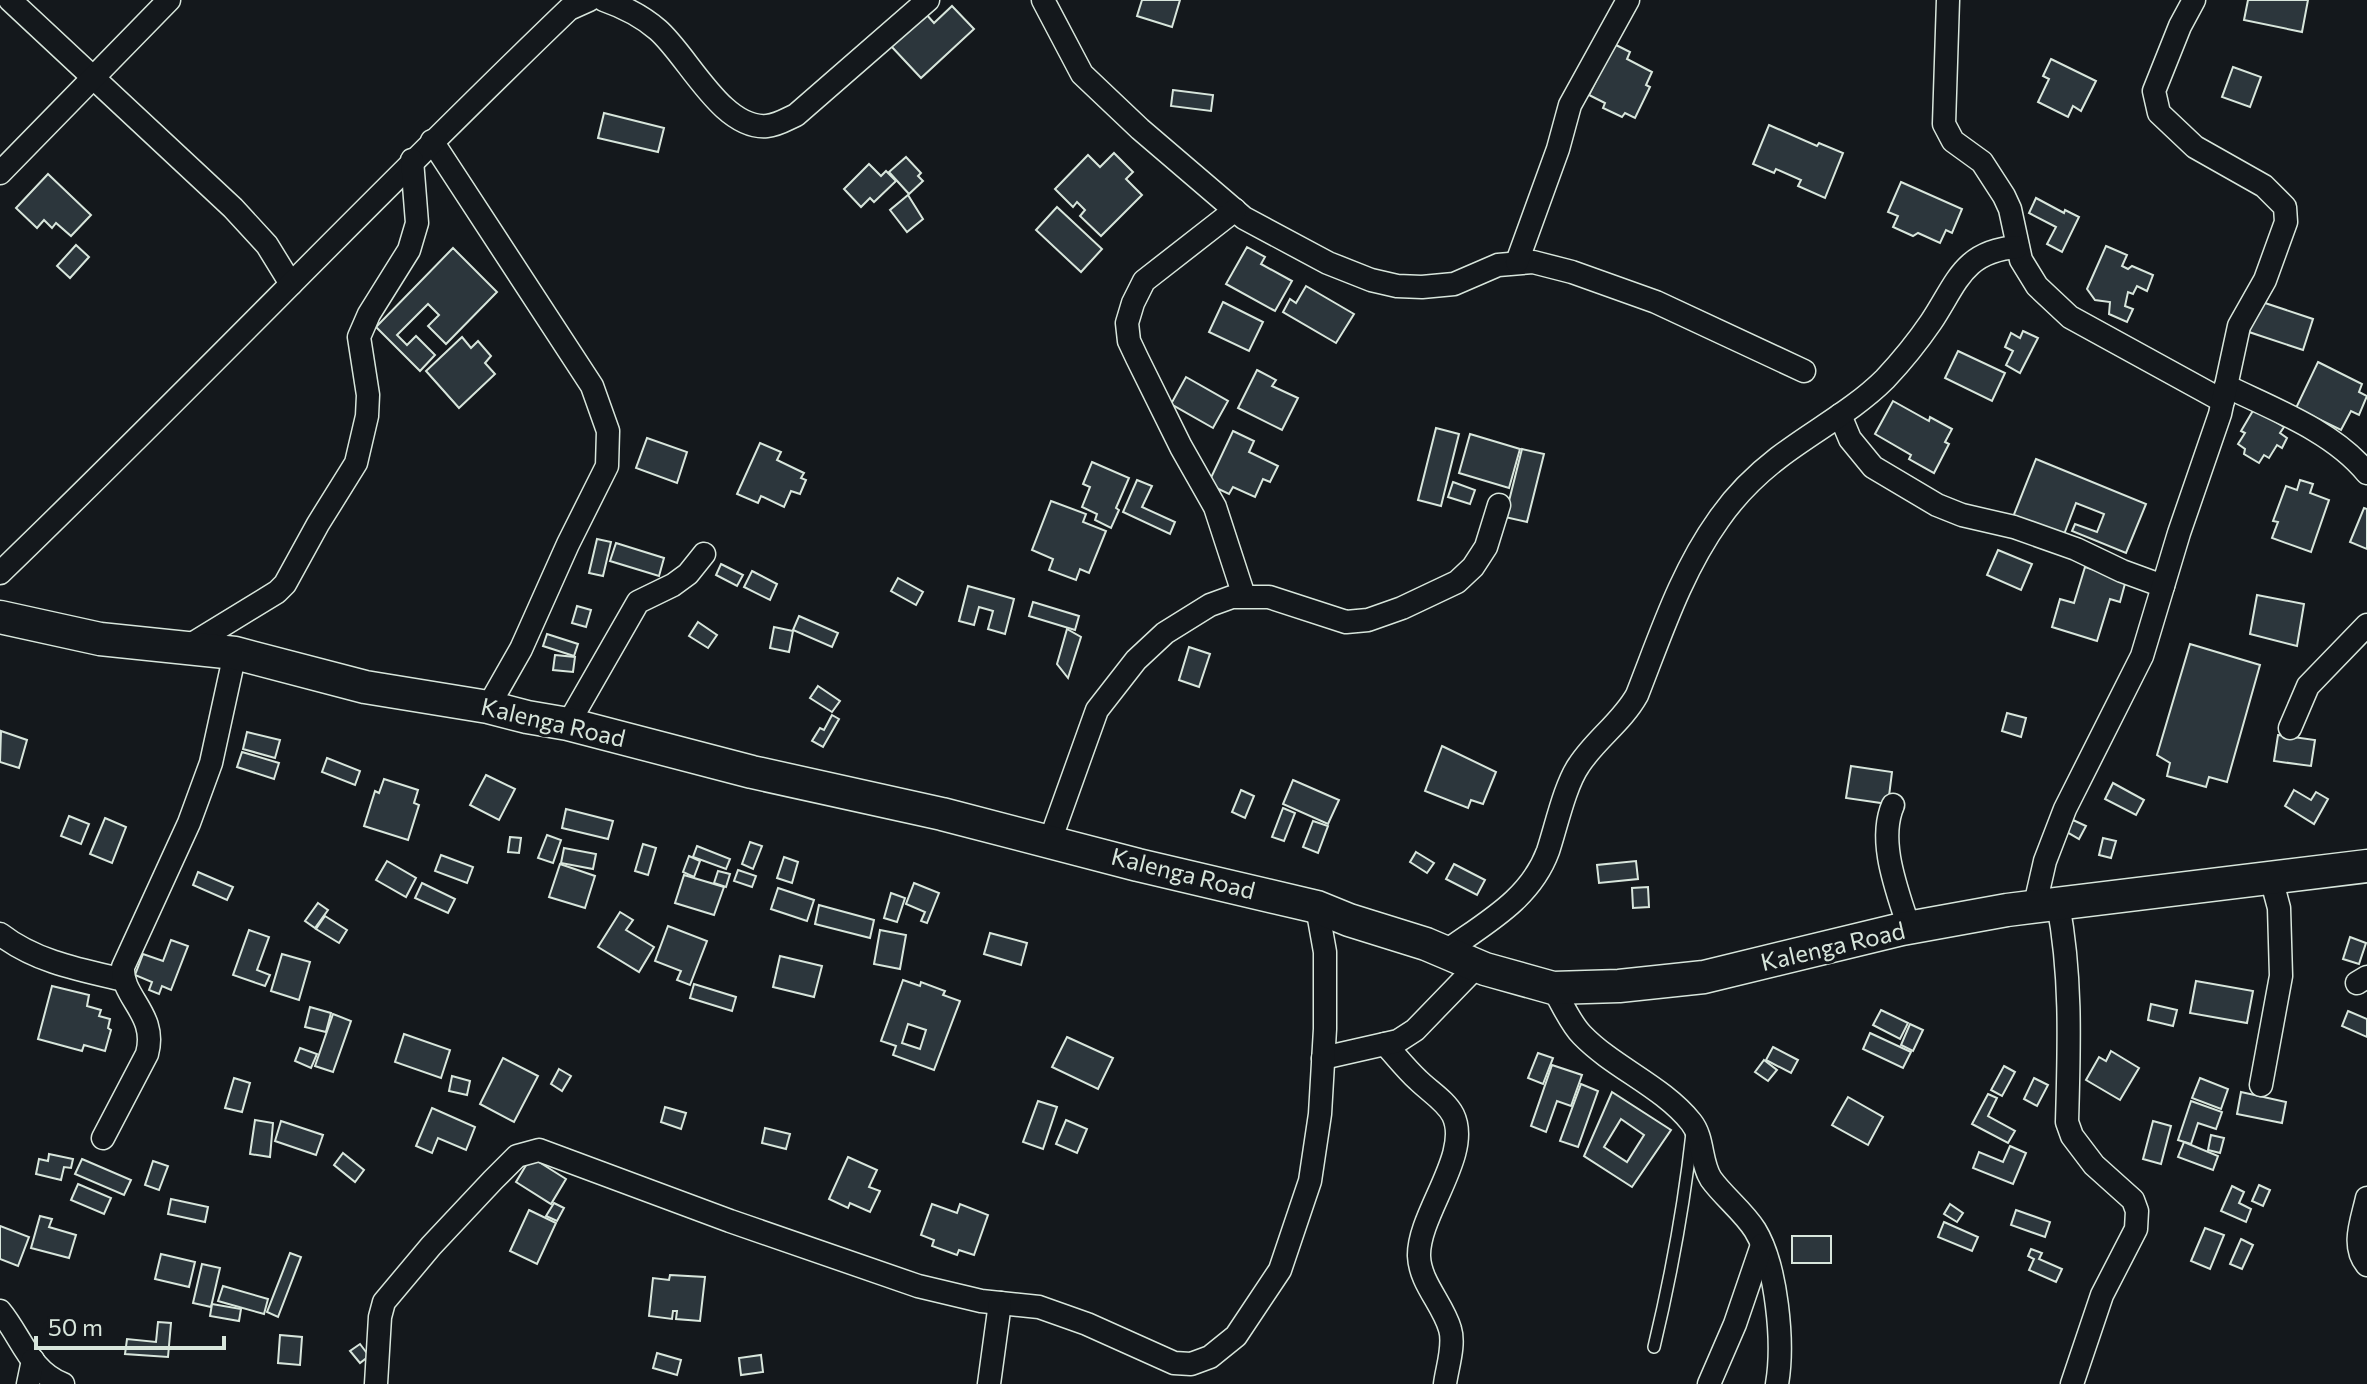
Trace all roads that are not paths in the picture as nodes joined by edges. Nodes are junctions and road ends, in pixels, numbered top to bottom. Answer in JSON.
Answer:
{"nodes":[{"id":1,"x":10,"y":0,"type":"edge"},
{"id":2,"x":169,"y":0,"type":"edge"},
{"id":3,"x":589,"y":0,"type":"edge"},
{"id":4,"x":604,"y":0,"type":"edge"},
{"id":5,"x":928,"y":0,"type":"edge"},
{"id":6,"x":1043,"y":0,"type":"edge"},
{"id":7,"x":1628,"y":0,"type":"edge"},
{"id":8,"x":2194,"y":0,"type":"edge"},
{"id":9,"x":1947,"y":1,"type":"edge"},
{"id":10,"x":91,"y":77,"type":"junction"},
{"id":11,"x":432,"y":141,"type":"junction"},
{"id":12,"x":412,"y":160,"type":"junction"},
{"id":13,"x":0,"y":173,"type":"edge"},
{"id":14,"x":1235,"y":210,"type":"junction"},
{"id":15,"x":2017,"y":247,"type":"junction"},
{"id":16,"x":1517,"y":262,"type":"junction"},
{"id":17,"x":291,"y":284,"type":"junction"},
{"id":18,"x":1804,"y":371,"type":"dead end"},
{"id":19,"x":2224,"y":394,"type":"junction"},
{"id":20,"x":1840,"y":415,"type":"junction"},
{"id":21,"x":2367,"y":473,"type":"edge"},
{"id":22,"x":1499,"y":505,"type":"dead end"},
{"id":23,"x":704,"y":554,"type":"dead end"},
{"id":24,"x":0,"y":573,"type":"edge"},
{"id":25,"x":2163,"y":586,"type":"junction"},
{"id":26,"x":1244,"y":596,"type":"junction"},
{"id":27,"x":0,"y":617,"type":"edge"},
{"id":28,"x":2367,"y":625,"type":"edge"},
{"id":29,"x":184,"y":649,"type":"junction"},
{"id":30,"x":235,"y":653,"type":"junction"},
{"id":31,"x":488,"y":707,"type":"junction"},
{"id":32,"x":568,"y":724,"type":"junction"},
{"id":33,"x":2290,"y":728,"type":"dead end"},
{"id":34,"x":1893,"y":805,"type":"dead end"},
{"id":35,"x":1050,"y":841,"type":"junction"},
{"id":36,"x":2366,"y":865,"type":"edge"},
{"id":37,"x":2271,"y":878,"type":"junction"},
{"id":38,"x":2046,"y":906,"type":"junction"},
{"id":39,"x":1317,"y":907,"type":"junction"},
{"id":40,"x":1909,"y":928,"type":"junction"},
{"id":41,"x":0,"y":934,"type":"edge"},
{"id":42,"x":1445,"y":952,"type":"junction"},
{"id":43,"x":1477,"y":966,"type":"junction"},
{"id":44,"x":124,"y":980,"type":"junction"},
{"id":45,"x":1553,"y":988,"type":"junction"},
{"id":46,"x":1385,"y":1044,"type":"junction"},
{"id":47,"x":1323,"y":1058,"type":"junction"},
{"id":48,"x":2261,"y":1085,"type":"dead end"},
{"id":49,"x":1693,"y":1125,"type":"junction"},
{"id":50,"x":103,"y":1138,"type":"dead end"},
{"id":51,"x":2367,"y":1198,"type":"edge"},
{"id":52,"x":1762,"y":1245,"type":"junction"},
{"id":53,"x":2367,"y":1265,"type":"edge"},
{"id":54,"x":1000,"y":1303,"type":"junction"},
{"id":55,"x":3,"y":1319,"type":"edge"},
{"id":56,"x":1654,"y":1347,"type":"dead end"},
{"id":57,"x":33,"y":1360,"type":"junction"},
{"id":58,"x":28,"y":1384,"type":"edge"},
{"id":59,"x":63,"y":1384,"type":"edge"},
{"id":60,"x":376,"y":1384,"type":"edge"},
{"id":61,"x":989,"y":1384,"type":"edge"},
{"id":62,"x":1445,"y":1384,"type":"edge"},
{"id":63,"x":1709,"y":1384,"type":"edge"},
{"id":64,"x":1777,"y":1384,"type":"edge"},
{"id":65,"x":2072,"y":1384,"type":"edge"}],
"edges":[{"from":1,"to":10,"type":"street"},
{"from":2,"to":10,"type":"street"},
{"from":3,"to":11,"type":"street"},
{"from":4,"to":5,"type":"street"},
{"from":6,"to":14,"type":"street"},
{"from":7,"to":16,"type":"street"},
{"from":8,"to":19,"type":"street"},
{"from":9,"to":15,"type":"street"},
{"from":10,"to":13,"type":"street"},
{"from":10,"to":17,"type":"street"},
{"from":11,"to":12,"type":"street"},
{"from":11,"to":31,"type":"street"},
{"from":12,"to":17,"type":"street"},
{"from":12,"to":29,"type":"street"},
{"from":14,"to":16,"type":"street"},
{"from":14,"to":26,"type":"street"},
{"from":15,"to":19,"type":"street"},
{"from":15,"to":20,"type":"street"},
{"from":16,"to":18,"type":"street"},
{"from":17,"to":24,"type":"street"},
{"from":19,"to":21,"type":"street"},
{"from":19,"to":25,"type":"street"},
{"from":20,"to":25,"type":"street"},
{"from":20,"to":42,"type":"street"},
{"from":22,"to":26,"type":"street"},
{"from":23,"to":32,"type":"street"},
{"from":25,"to":38,"type":"street"},
{"from":26,"to":35,"type":"street"},
{"from":27,"to":29,"type":"main road","name":"Kalenga Road"},
{"from":28,"to":33,"type":"street"},
{"from":29,"to":30,"type":"main road","name":"Kalenga Road"},
{"from":30,"to":31,"type":"main road","name":"Kalenga Road"},
{"from":30,"to":44,"type":"street"},
{"from":31,"to":32,"type":"main road","name":"Kalenga Road"},
{"from":32,"to":35,"type":"main road","name":"Kalenga Road"},
{"from":34,"to":40,"type":"street"},
{"from":35,"to":39,"type":"main road","name":"Kalenga Road"},
{"from":36,"to":37,"type":"main road","name":"Kalenga Road"},
{"from":37,"to":38,"type":"main road","name":"Kalenga Road"},
{"from":37,"to":48,"type":"street"},
{"from":38,"to":40,"type":"main road","name":"Kalenga Road"},
{"from":38,"to":65,"type":"street"},
{"from":39,"to":42,"type":"main road","name":"Kalenga Road"},
{"from":39,"to":47,"type":"street"},
{"from":40,"to":45,"type":"main road","name":"Kalenga Road"},
{"from":41,"to":44,"type":"street"},
{"from":42,"to":43,"type":"main road","name":"Kalenga Road"},
{"from":43,"to":45,"type":"main road","name":"Kalenga Road"},
{"from":43,"to":46,"type":"street"},
{"from":44,"to":50,"type":"street"},
{"from":45,"to":49,"type":"street"},
{"from":46,"to":47,"type":"street"},
{"from":46,"to":62,"type":"street"},
{"from":47,"to":54,"type":"street"},
{"from":49,"to":52,"type":"street"},
{"from":49,"to":56,"type":"lane"},
{"from":51,"to":53,"type":"street"},
{"from":52,"to":63,"type":"street"},
{"from":52,"to":64,"type":"street"},
{"from":54,"to":60,"type":"street"},
{"from":54,"to":61,"type":"street"},
{"from":55,"to":57,"type":"street"},
{"from":57,"to":58,"type":"street"},
{"from":57,"to":59,"type":"street"}]}
